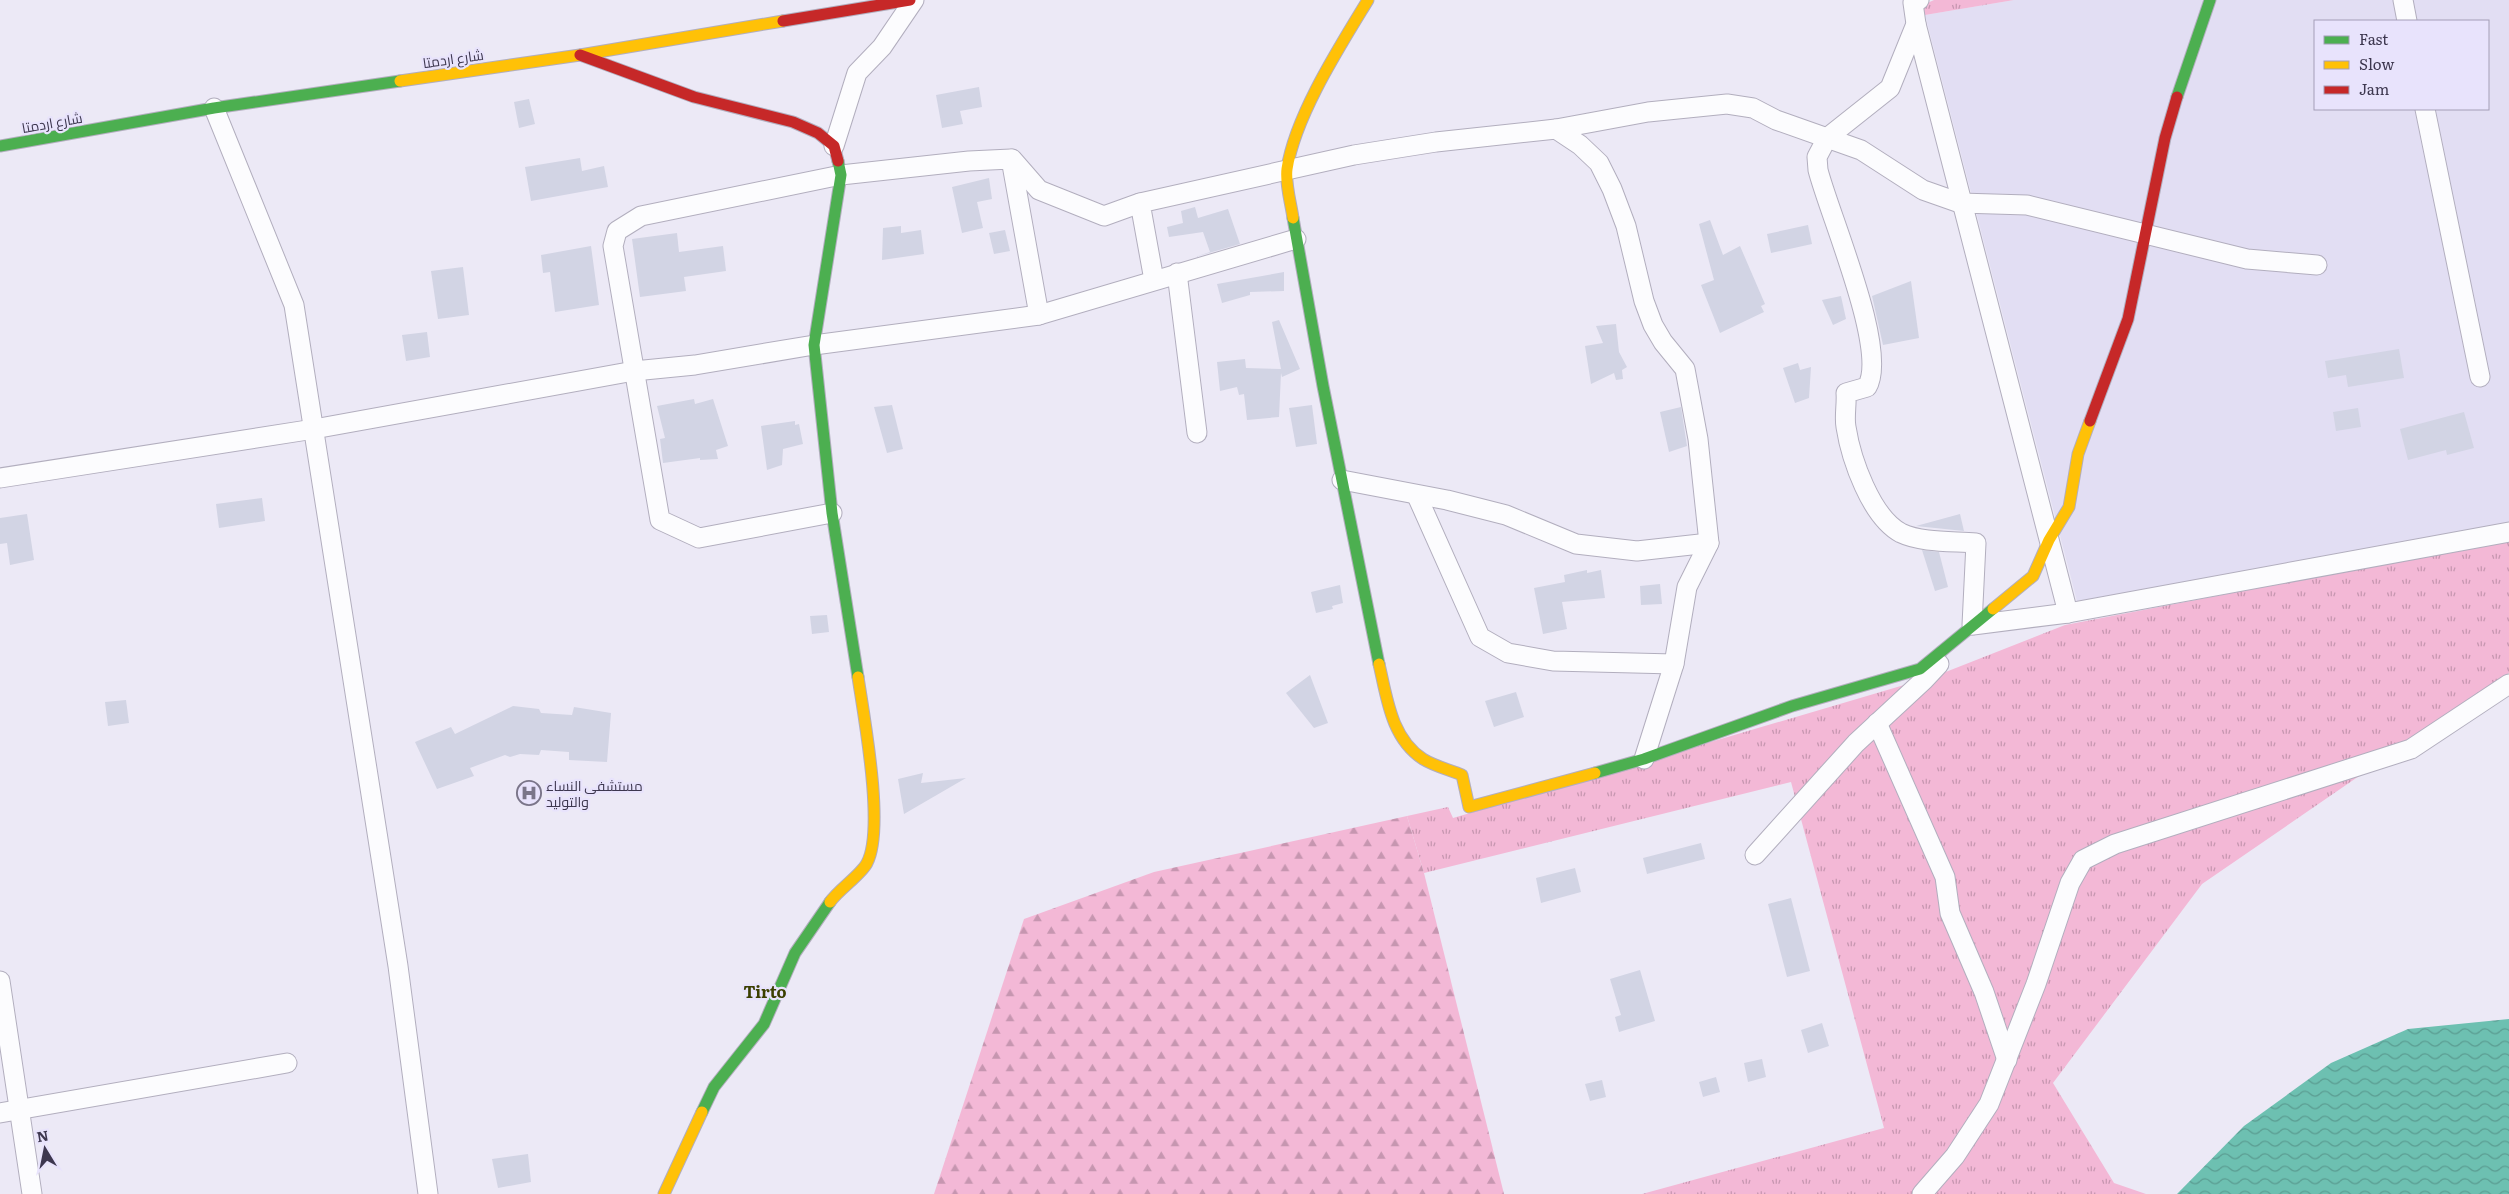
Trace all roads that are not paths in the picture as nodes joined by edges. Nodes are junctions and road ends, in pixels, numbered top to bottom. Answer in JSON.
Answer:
{"nodes":[{"id":1,"x":910,"y":0,"type":"edge"},
{"id":2,"x":914,"y":0,"type":"edge"},
{"id":3,"x":1368,"y":0,"type":"edge"},
{"id":4,"x":1919,"y":0,"type":"edge"},
{"id":5,"x":2210,"y":0,"type":"edge"},
{"id":6,"x":2403,"y":0,"type":"edge"},
{"id":7,"x":2407,"y":20,"type":"edge"},
{"id":8,"x":1916,"y":24,"type":"junction"},
{"id":9,"x":580,"y":56,"type":"junction"},
{"id":10,"x":214,"y":108,"type":"junction"},
{"id":11,"x":2425,"y":110,"type":"edge"},
{"id":12,"x":1556,"y":128,"type":"junction"},
{"id":13,"x":1827,"y":138,"type":"junction"},
{"id":14,"x":0,"y":146,"type":"edge"},
{"id":15,"x":834,"y":146,"type":"junction"},
{"id":16,"x":1011,"y":158,"type":"junction"},
{"id":17,"x":1287,"y":170,"type":"junction"},
{"id":18,"x":842,"y":175,"type":"junction"},
{"id":19,"x":1960,"y":202,"type":"junction"},
{"id":20,"x":1140,"y":203,"type":"junction"},
{"id":21,"x":2147,"y":234,"type":"junction"},
{"id":22,"x":1296,"y":239,"type":"junction"},
{"id":23,"x":2317,"y":265,"type":"dead end"},
{"id":24,"x":1178,"y":273,"type":"junction"},
{"id":25,"x":1154,"y":280,"type":"junction"},
{"id":26,"x":1039,"y":315,"type":"junction"},
{"id":27,"x":814,"y":345,"type":"junction"},
{"id":28,"x":634,"y":371,"type":"junction"},
{"id":29,"x":2480,"y":377,"type":"dead end"},
{"id":30,"x":314,"y":429,"type":"junction"},
{"id":31,"x":1197,"y":433,"type":"dead end"},
{"id":32,"x":0,"y":478,"type":"edge"},
{"id":33,"x":1342,"y":480,"type":"junction"},
{"id":34,"x":1417,"y":496,"type":"junction"},
{"id":35,"x":832,"y":513,"type":"junction"},
{"id":36,"x":2509,"y":532,"type":"edge"},
{"id":37,"x":2049,"y":540,"type":"junction"},
{"id":38,"x":1709,"y":543,"type":"junction"},
{"id":39,"x":2068,"y":613,"type":"junction"},
{"id":40,"x":1972,"y":625,"type":"junction"},
{"id":41,"x":1674,"y":664,"type":"junction"},
{"id":42,"x":2509,"y":684,"type":"edge"},
{"id":43,"x":1877,"y":723,"type":"junction"},
{"id":44,"x":1644,"y":759,"type":"junction"},
{"id":45,"x":1755,"y":855,"type":"dead end"},
{"id":46,"x":0,"y":980,"type":"edge"},
{"id":47,"x":2007,"y":1060,"type":"junction"},
{"id":48,"x":286,"y":1063,"type":"dead end"},
{"id":49,"x":19,"y":1110,"type":"junction"},
{"id":50,"x":0,"y":1113,"type":"edge"},
{"id":51,"x":32,"y":1194,"type":"edge"},
{"id":52,"x":428,"y":1194,"type":"edge"},
{"id":53,"x":664,"y":1194,"type":"edge"},
{"id":54,"x":1922,"y":1194,"type":"edge"}],
"edges":[{"from":1,"to":9,"type":"street","name":"شارع اردمتا"},
{"from":2,"to":15,"type":"street"},
{"from":3,"to":17,"type":"street"},
{"from":4,"to":8,"type":"street"},
{"from":5,"to":21,"type":"street"},
{"from":6,"to":7,"type":"street"},
{"from":8,"to":13,"type":"street"},
{"from":8,"to":19,"type":"street"},
{"from":9,"to":10,"type":"street","name":"شارع اردمتا"},
{"from":9,"to":15,"type":"street"},
{"from":10,"to":14,"type":"street","name":"شارع اردمتا"},
{"from":10,"to":30,"type":"street"},
{"from":11,"to":29,"type":"street"},
{"from":12,"to":13,"type":"street"},
{"from":12,"to":17,"type":"street"},
{"from":12,"to":38,"type":"street"},
{"from":13,"to":19,"type":"street"},
{"from":13,"to":40,"type":"street"},
{"from":15,"to":18,"type":"street"},
{"from":16,"to":18,"type":"street"},
{"from":16,"to":20,"type":"street"},
{"from":16,"to":26,"type":"street"},
{"from":17,"to":20,"type":"street"},
{"from":17,"to":22,"type":"street"},
{"from":18,"to":27,"type":"street"},
{"from":18,"to":28,"type":"street"},
{"from":19,"to":21,"type":"street"},
{"from":19,"to":37,"type":"street"},
{"from":20,"to":25,"type":"street"},
{"from":21,"to":23,"type":"street"},
{"from":21,"to":37,"type":"street"},
{"from":22,"to":24,"type":"street"},
{"from":22,"to":33,"type":"street"},
{"from":24,"to":25,"type":"street"},
{"from":24,"to":31,"type":"street"},
{"from":25,"to":26,"type":"street"},
{"from":26,"to":27,"type":"street"},
{"from":27,"to":28,"type":"street"},
{"from":27,"to":35,"type":"street"},
{"from":28,"to":30,"type":"street"},
{"from":28,"to":35,"type":"street"},
{"from":30,"to":32,"type":"street"},
{"from":30,"to":52,"type":"street"},
{"from":33,"to":34,"type":"street"},
{"from":33,"to":44,"type":"street"},
{"from":34,"to":38,"type":"street"},
{"from":34,"to":41,"type":"street"},
{"from":35,"to":53,"type":"street"},
{"from":36,"to":39,"type":"street"},
{"from":37,"to":39,"type":"street"},
{"from":37,"to":40,"type":"street"},
{"from":38,"to":41,"type":"street"},
{"from":39,"to":40,"type":"street"},
{"from":40,"to":43,"type":"street"},
{"from":40,"to":44,"type":"street"},
{"from":41,"to":44,"type":"street"},
{"from":42,"to":47,"type":"street"},
{"from":43,"to":45,"type":"street"},
{"from":43,"to":47,"type":"street"},
{"from":46,"to":49,"type":"street"},
{"from":47,"to":54,"type":"street"},
{"from":48,"to":49,"type":"street"},
{"from":49,"to":50,"type":"street"},
{"from":49,"to":51,"type":"street"}]}
